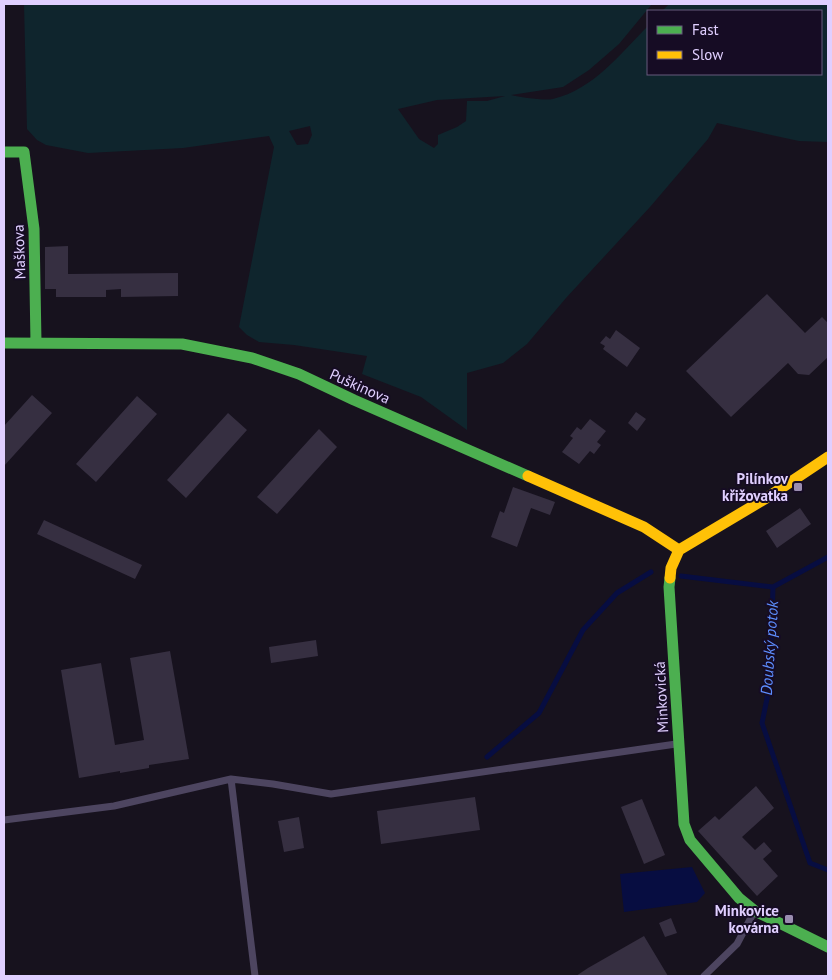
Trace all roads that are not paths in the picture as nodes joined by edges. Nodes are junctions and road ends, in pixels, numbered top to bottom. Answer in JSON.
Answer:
{"nodes":[{"id":1,"x":4,"y":152,"type":"edge"},
{"id":2,"x":36,"y":342,"type":"junction"},
{"id":3,"x":4,"y":343,"type":"edge"},
{"id":4,"x":828,"y":456,"type":"edge"},
{"id":5,"x":678,"y":550,"type":"junction"},
{"id":6,"x":679,"y":743,"type":"junction"},
{"id":7,"x":231,"y":779,"type":"junction"},
{"id":8,"x":4,"y":820,"type":"edge"},
{"id":9,"x":755,"y":911,"type":"junction"},
{"id":10,"x":828,"y":948,"type":"edge"},
{"id":11,"x":255,"y":976,"type":"edge"},
{"id":12,"x":704,"y":976,"type":"edge"}],
"edges":[{"from":1,"to":2,"type":"street","name":"Maškova"},
{"from":2,"to":3,"type":"street","name":"Puškinova"},
{"from":2,"to":5,"type":"street","name":"Puškinova"},
{"from":4,"to":5,"type":"street"},
{"from":5,"to":6,"type":"street","name":"Minkovická"},
{"from":6,"to":7,"type":"lane"},
{"from":6,"to":9,"type":"street","name":"Minkovická"},
{"from":7,"to":8,"type":"lane"},
{"from":7,"to":11,"type":"lane"},
{"from":9,"to":10,"type":"street","name":"Minkovická"},
{"from":9,"to":12,"type":"lane"}]}
